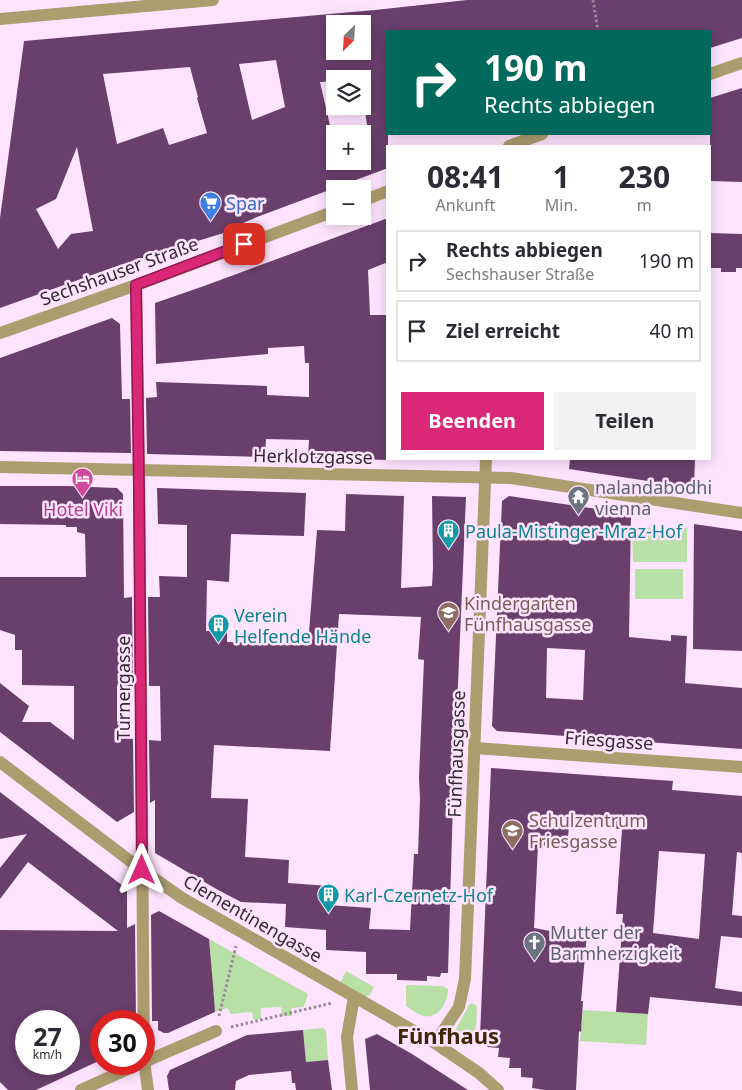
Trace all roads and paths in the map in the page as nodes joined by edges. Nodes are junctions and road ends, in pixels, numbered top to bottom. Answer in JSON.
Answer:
{"nodes":[{"id":1,"x":213,"y":0,"type":"edge"},
{"id":2,"x":593,"y":0,"type":"edge"},
{"id":3,"x":166,"y":2,"type":"edge"},
{"id":4,"x":0,"y":19,"type":"edge"},
{"id":5,"x":598,"y":30,"type":"edge"},
{"id":6,"x":742,"y":63,"type":"edge"},
{"id":7,"x":711,"y":74,"type":"edge"},
{"id":8,"x":539,"y":135,"type":"edge"},
{"id":9,"x":512,"y":145,"type":"edge"},
{"id":10,"x":386,"y":192,"type":"edge"},
{"id":11,"x":371,"y":198,"type":"edge"},
{"id":12,"x":326,"y":214,"type":"edge"},
{"id":13,"x":136,"y":285,"type":"junction"},
{"id":14,"x":0,"y":333,"type":"edge"},
{"id":15,"x":486,"y":460,"type":"edge"},
{"id":16,"x":0,"y":467,"type":"edge"},
{"id":17,"x":139,"y":470,"type":"junction"},
{"id":18,"x":486,"y":478,"type":"junction"},
{"id":19,"x":742,"y":513,"type":"edge"},
{"id":20,"x":474,"y":748,"type":"junction"},
{"id":21,"x":0,"y":762,"type":"edge"},
{"id":22,"x":742,"y":767,"type":"edge"},
{"id":23,"x":142,"y":870,"type":"junction"},
{"id":24,"x":240,"y":931,"type":"junction"},
{"id":25,"x":354,"y":997,"type":"junction"},
{"id":26,"x":143,"y":1010,"type":"edge"},
{"id":27,"x":216,"y":1031,"type":"junction"},
{"id":28,"x":435,"y":1043,"type":"junction"},
{"id":29,"x":155,"y":1057,"type":"edge"},
{"id":30,"x":114,"y":1075,"type":"edge"},
{"id":31,"x":146,"y":1075,"type":"edge"},
{"id":32,"x":81,"y":1090,"type":"edge"},
{"id":33,"x":148,"y":1090,"type":"edge"},
{"id":34,"x":352,"y":1090,"type":"edge"},
{"id":35,"x":498,"y":1090,"type":"edge"}],
"edges":[{"from":1,"to":3,"type":"street"},
{"from":2,"to":5,"type":"path"},
{"from":3,"to":4,"type":"street"},
{"from":6,"to":7,"type":"street"},
{"from":8,"to":9,"type":"street"},
{"from":10,"to":11,"type":"street"},
{"from":12,"to":13,"type":"street","name":"Sechshauser Straße"},
{"from":13,"to":14,"type":"street","name":"Sechshauser Straße"},
{"from":13,"to":17,"type":"street","name":"Turnergasse"},
{"from":15,"to":18,"type":"street","name":"Fünfhausgasse"},
{"from":16,"to":17,"type":"street","name":"Herklotzgasse"},
{"from":17,"to":18,"type":"street","name":"Herklotzgasse"},
{"from":17,"to":23,"type":"street","name":"Turnergasse"},
{"from":18,"to":19,"type":"street","name":"Herklotzgasse"},
{"from":18,"to":20,"type":"street","name":"Fünfhausgasse"},
{"from":20,"to":22,"type":"street","name":"Friesgasse"},
{"from":20,"to":28,"type":"street","name":"Fünfhausgasse"},
{"from":21,"to":23,"type":"street","name":"Clementinengasse"},
{"from":23,"to":24,"type":"street","name":"Clementinengasse"},
{"from":23,"to":26,"type":"street","name":"Turnergasse"},
{"from":24,"to":25,"type":"street","name":"Clementinengasse"},
{"from":24,"to":27,"type":"path"},
{"from":25,"to":27,"type":"path"},
{"from":25,"to":28,"type":"street","name":"Clementinengasse"},
{"from":25,"to":34,"type":"street"},
{"from":27,"to":29,"type":"street"},
{"from":28,"to":35,"type":"street","name":"Clementinengasse"},
{"from":30,"to":32,"type":"street"},
{"from":31,"to":33,"type":"street","name":"Turnergasse"}]}
